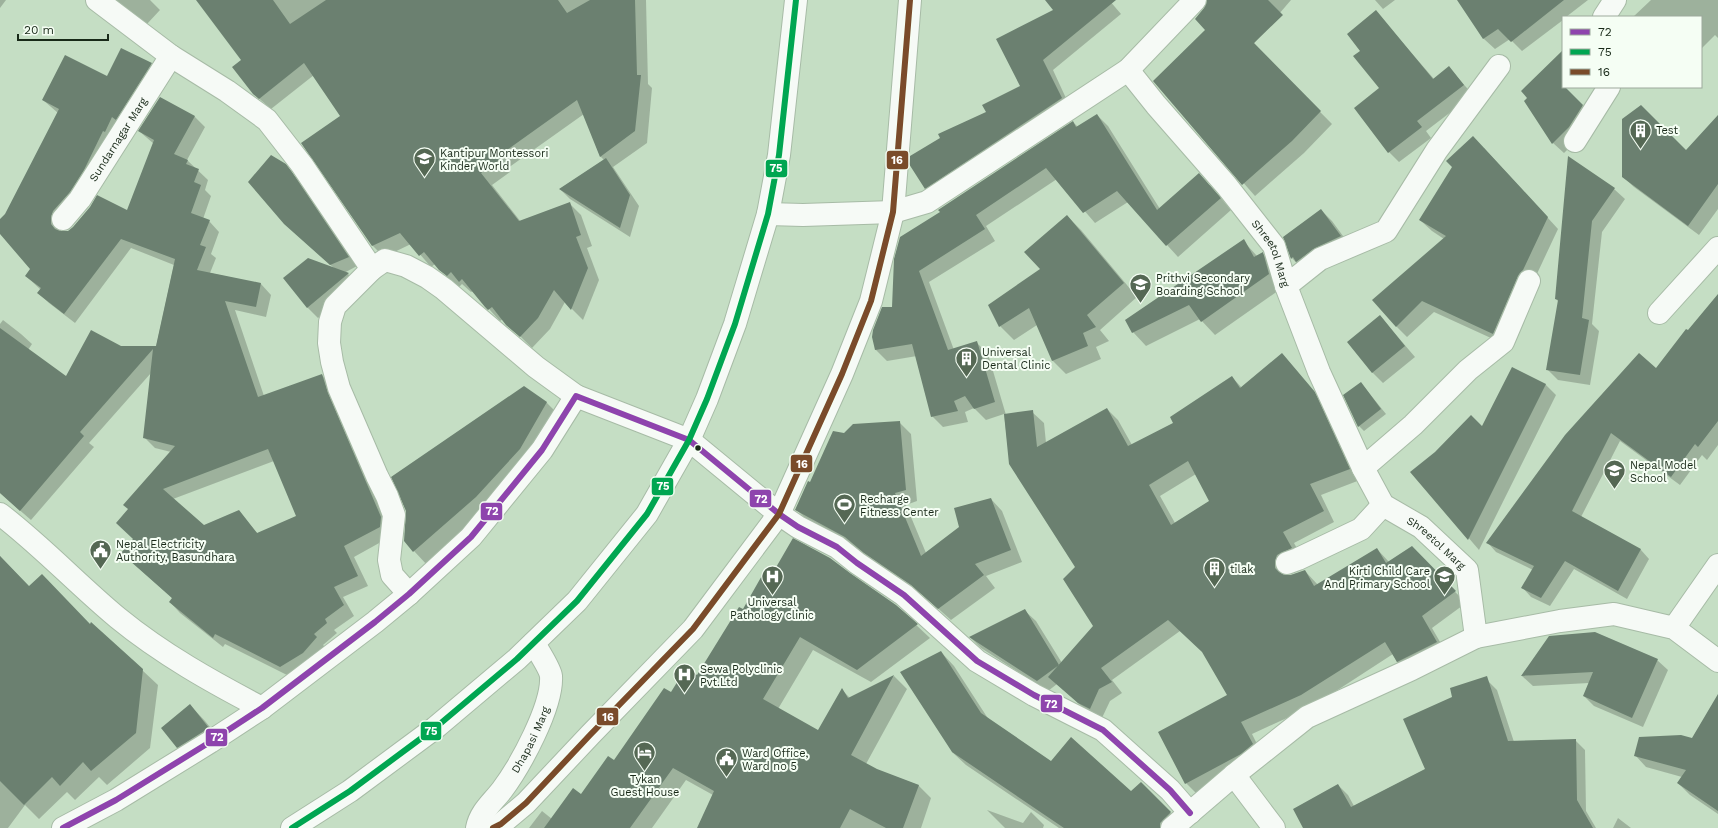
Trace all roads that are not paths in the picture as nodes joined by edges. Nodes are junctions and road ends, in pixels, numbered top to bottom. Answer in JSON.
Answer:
{"nodes":[{"id":1,"x":97,"y":0,"type":"edge"},
{"id":2,"x":796,"y":0,"type":"edge"},
{"id":3,"x":910,"y":0,"type":"edge"},
{"id":4,"x":1195,"y":0,"type":"edge"},
{"id":5,"x":1615,"y":0,"type":"edge"},
{"id":6,"x":1605,"y":16,"type":"edge"},
{"id":7,"x":171,"y":56,"type":"junction"},
{"id":8,"x":1499,"y":66,"type":"dead end"},
{"id":9,"x":1128,"y":70,"type":"junction"},
{"id":10,"x":1608,"y":88,"type":"edge"},
{"id":11,"x":1575,"y":141,"type":"dead end"},
{"id":12,"x":893,"y":212,"type":"junction"},
{"id":13,"x":768,"y":214,"type":"junction"},
{"id":14,"x":62,"y":219,"type":"dead end"},
{"id":15,"x":1718,"y":248,"type":"edge"},
{"id":16,"x":372,"y":269,"type":"junction"},
{"id":17,"x":1529,"y":281,"type":"dead end"},
{"id":18,"x":1286,"y":286,"type":"junction"},
{"id":19,"x":1659,"y":313,"type":"dead end"},
{"id":20,"x":576,"y":396,"type":"junction"},
{"id":21,"x":688,"y":440,"type":"junction"},
{"id":22,"x":1363,"y":468,"type":"junction"},
{"id":23,"x":1383,"y":505,"type":"junction"},
{"id":24,"x":0,"y":514,"type":"edge"},
{"id":25,"x":779,"y":514,"type":"junction"},
{"id":26,"x":1286,"y":563,"type":"dead end"},
{"id":27,"x":1718,"y":565,"type":"edge"},
{"id":28,"x":409,"y":594,"type":"junction"},
{"id":29,"x":1674,"y":628,"type":"junction"},
{"id":30,"x":1476,"y":637,"type":"junction"},
{"id":31,"x":534,"y":643,"type":"junction"},
{"id":32,"x":1718,"y":661,"type":"edge"},
{"id":33,"x":262,"y":708,"type":"junction"},
{"id":34,"x":1234,"y":775,"type":"junction"},
{"id":35,"x":1190,"y":813,"type":"junction"},
{"id":36,"x":63,"y":828,"type":"edge"},
{"id":37,"x":292,"y":828,"type":"edge"},
{"id":38,"x":477,"y":828,"type":"edge"},
{"id":39,"x":493,"y":828,"type":"edge"},
{"id":40,"x":1172,"y":828,"type":"edge"},
{"id":41,"x":1274,"y":828,"type":"edge"}],
"edges":[{"from":1,"to":7,"type":"main road"},
{"from":2,"to":13,"type":"main road"},
{"from":3,"to":12,"type":"main road"},
{"from":4,"to":9,"type":"main road"},
{"from":5,"to":6,"type":"main road"},
{"from":7,"to":14,"type":"main road","name":"Sundarnagar Marg"},
{"from":7,"to":16,"type":"main road"},
{"from":8,"to":18,"type":"main road"},
{"from":9,"to":12,"type":"main road"},
{"from":9,"to":18,"type":"main road","name":"Shreetol Marg"},
{"from":10,"to":11,"type":"main road"},
{"from":12,"to":13,"type":"main road"},
{"from":12,"to":25,"type":"main road"},
{"from":13,"to":21,"type":"main road"},
{"from":15,"to":19,"type":"main road"},
{"from":16,"to":20,"type":"main road"},
{"from":16,"to":28,"type":"main road"},
{"from":17,"to":22,"type":"main road"},
{"from":18,"to":22,"type":"main road","name":"Shreetol Marg"},
{"from":20,"to":21,"type":"main road"},
{"from":20,"to":28,"type":"main road"},
{"from":21,"to":25,"type":"main road"},
{"from":21,"to":31,"type":"main road"},
{"from":22,"to":23,"type":"main road","name":"Shreetol Marg"},
{"from":23,"to":26,"type":"main road"},
{"from":23,"to":30,"type":"main road","name":"Shreetol Marg"},
{"from":24,"to":33,"type":"main road"},
{"from":25,"to":35,"type":"main road"},
{"from":25,"to":39,"type":"main road"},
{"from":27,"to":29,"type":"main road"},
{"from":28,"to":33,"type":"main road"},
{"from":29,"to":30,"type":"main road"},
{"from":29,"to":32,"type":"main road"},
{"from":30,"to":34,"type":"main road"},
{"from":31,"to":37,"type":"main road"},
{"from":31,"to":38,"type":"main road","name":"Dhapasi Marg"},
{"from":33,"to":36,"type":"main road"},
{"from":34,"to":35,"type":"main road"},
{"from":34,"to":41,"type":"main road"},
{"from":35,"to":40,"type":"main road"}]}
